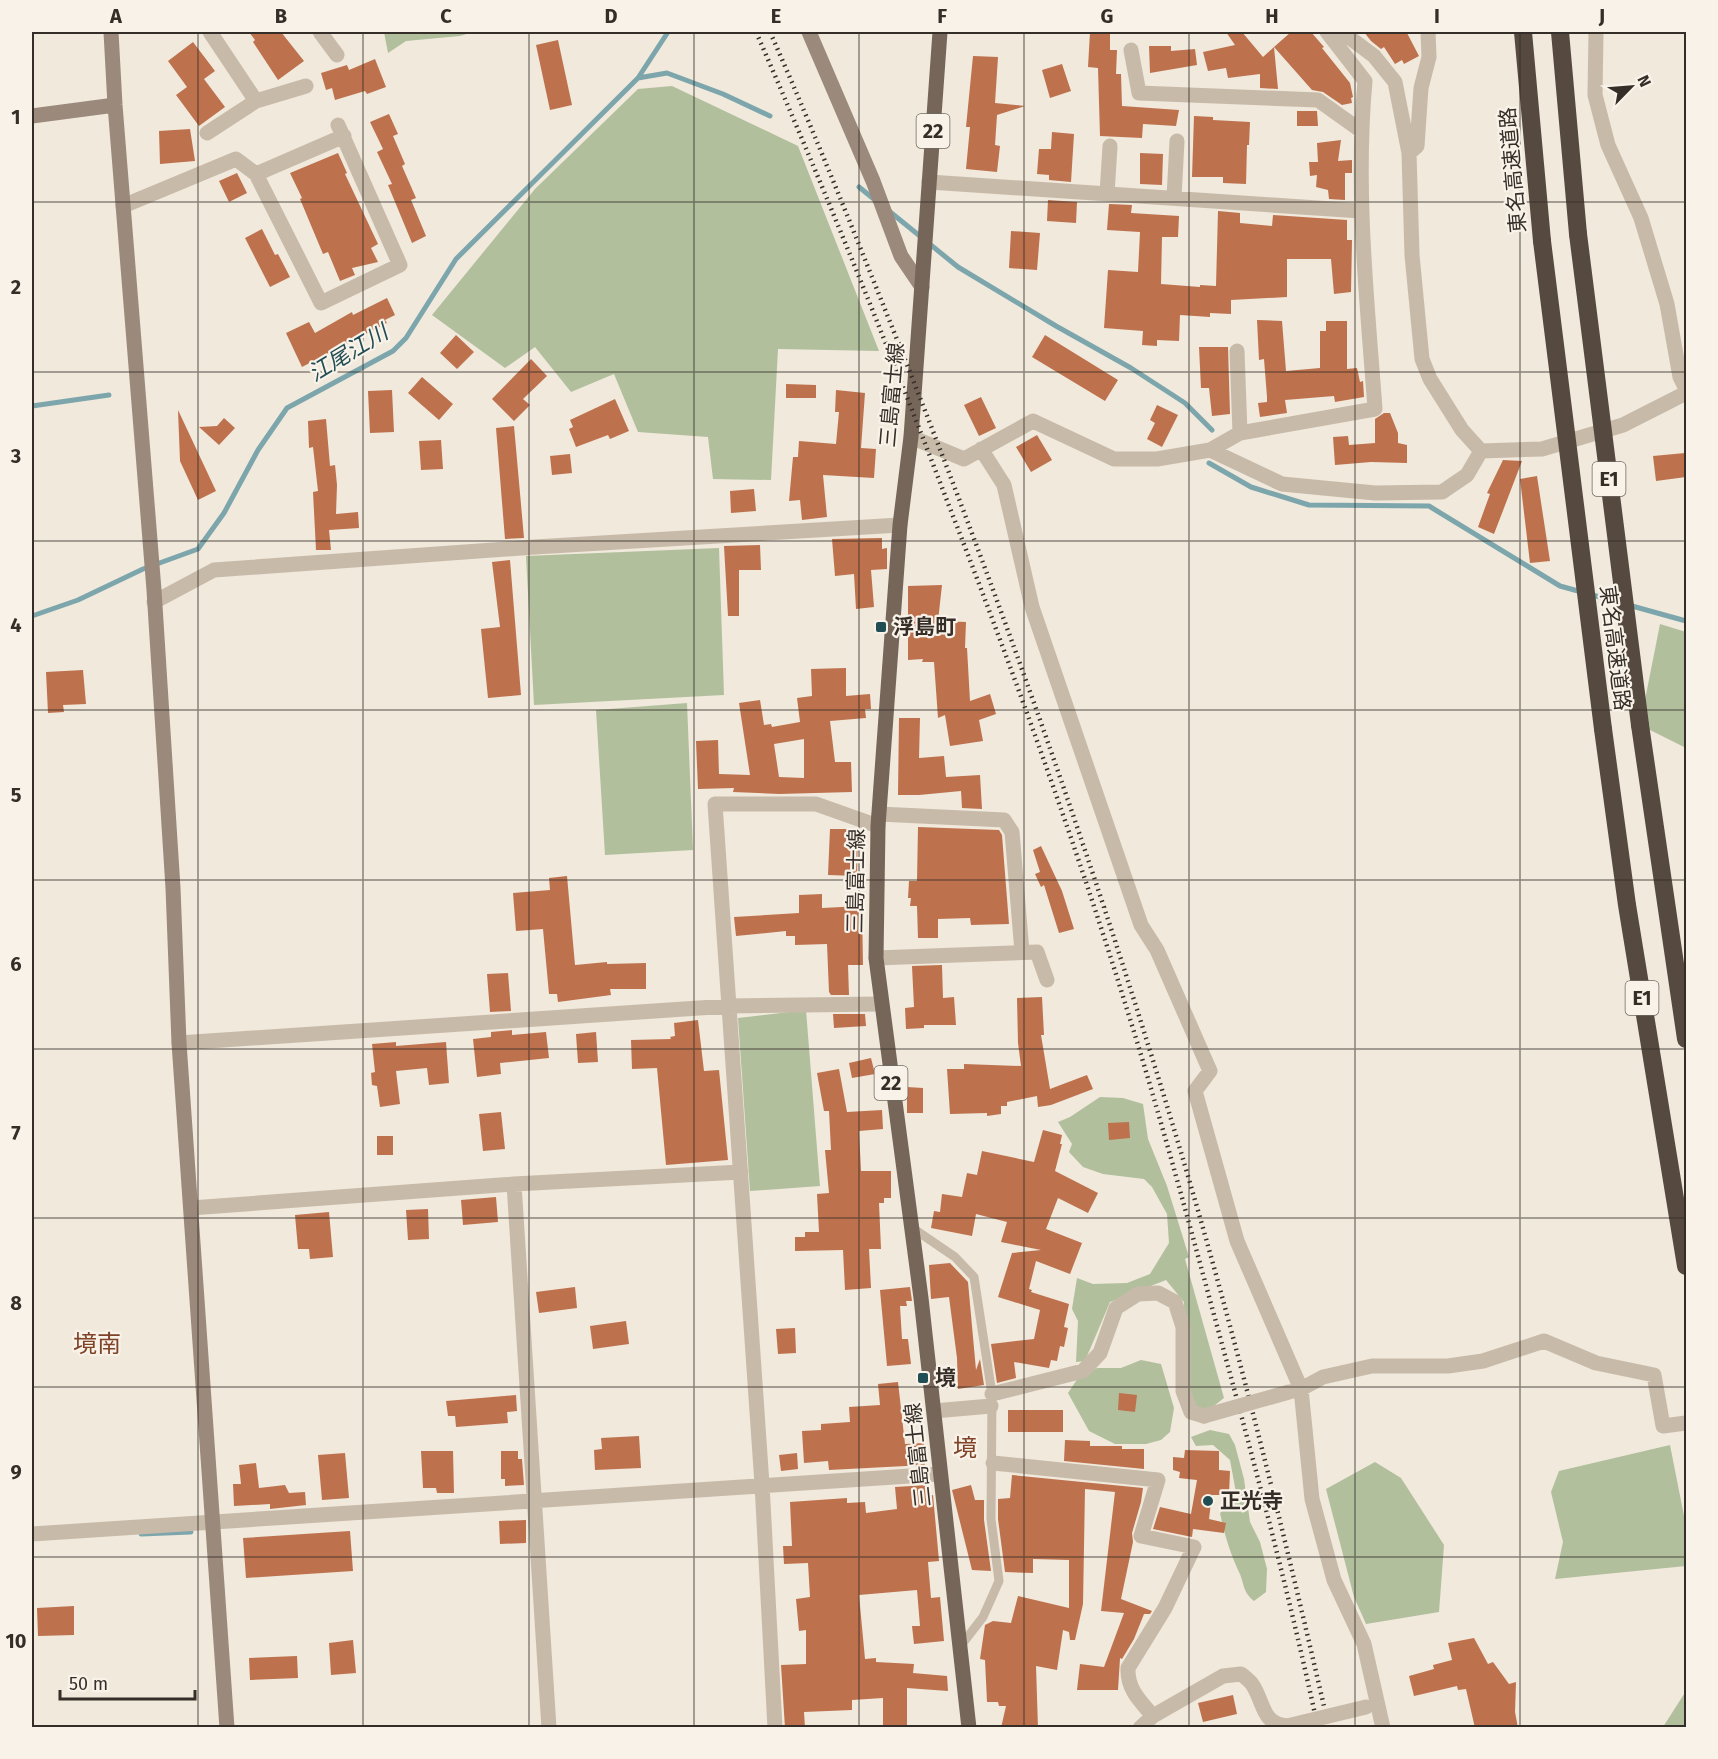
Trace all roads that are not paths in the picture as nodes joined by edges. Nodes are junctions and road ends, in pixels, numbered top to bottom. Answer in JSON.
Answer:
{"nodes":[{"id":1,"x":111,"y":32,"type":"edge"},
{"id":2,"x":210,"y":32,"type":"edge"},
{"id":3,"x":320,"y":32,"type":"edge"},
{"id":4,"x":809,"y":32,"type":"edge"},
{"id":5,"x":940,"y":32,"type":"edge"},
{"id":6,"x":1327,"y":32,"type":"edge"},
{"id":7,"x":1342,"y":32,"type":"edge"},
{"id":8,"x":1428,"y":32,"type":"edge"},
{"id":9,"x":1523,"y":32,"type":"edge"},
{"id":10,"x":1560,"y":32,"type":"edge"},
{"id":11,"x":1596,"y":32,"type":"edge"},
{"id":12,"x":1131,"y":50,"type":"dead end"},
{"id":13,"x":337,"y":56,"type":"dead end"},
{"id":14,"x":306,"y":86,"type":"dead end"},
{"id":15,"x":256,"y":101,"type":"junction"},
{"id":16,"x":115,"y":105,"type":"junction"},
{"id":17,"x":32,"y":116,"type":"edge"},
{"id":18,"x":1360,"y":130,"type":"junction"},
{"id":19,"x":207,"y":133,"type":"dead end"},
{"id":20,"x":1177,"y":141,"type":"dead end"},
{"id":21,"x":1110,"y":146,"type":"dead end"},
{"id":22,"x":1409,"y":153,"type":"junction"},
{"id":23,"x":256,"y":174,"type":"junction"},
{"id":24,"x":929,"y":182,"type":"junction"},
{"id":25,"x":1107,"y":194,"type":"junction"},
{"id":26,"x":1174,"y":198,"type":"junction"},
{"id":27,"x":123,"y":206,"type":"junction"},
{"id":28,"x":1361,"y":211,"type":"junction"},
{"id":29,"x":922,"y":287,"type":"junction"},
{"id":30,"x":1237,"y":351,"type":"dead end"},
{"id":31,"x":1686,"y":391,"type":"edge"},
{"id":32,"x":1240,"y":433,"type":"junction"},
{"id":33,"x":911,"y":437,"type":"junction"},
{"id":34,"x":981,"y":449,"type":"junction"},
{"id":35,"x":1210,"y":450,"type":"junction"},
{"id":36,"x":1481,"y":451,"type":"junction"},
{"id":37,"x":900,"y":525,"type":"junction"},
{"id":38,"x":154,"y":596,"type":"junction"},
{"id":39,"x":878,"y":820,"type":"junction"},
{"id":40,"x":1022,"y":952,"type":"junction"},
{"id":41,"x":876,"y":957,"type":"junction"},
{"id":42,"x":1047,"y":980,"type":"dead end"},
{"id":43,"x":881,"y":1004,"type":"junction"},
{"id":44,"x":729,"y":1006,"type":"junction"},
{"id":45,"x":1686,"y":1039,"type":"edge"},
{"id":46,"x":179,"y":1043,"type":"junction"},
{"id":47,"x":741,"y":1172,"type":"junction"},
{"id":48,"x":514,"y":1184,"type":"junction"},
{"id":49,"x":191,"y":1208,"type":"junction"},
{"id":50,"x":911,"y":1227,"type":"junction"},
{"id":51,"x":1686,"y":1266,"type":"edge"},
{"id":52,"x":1295,"y":1391,"type":"junction"},
{"id":53,"x":992,"y":1400,"type":"junction"},
{"id":54,"x":934,"y":1411,"type":"junction"},
{"id":55,"x":1681,"y":1424,"type":"edge"},
{"id":56,"x":993,"y":1463,"type":"junction"},
{"id":57,"x":940,"y":1474,"type":"junction"},
{"id":58,"x":762,"y":1484,"type":"junction"},
{"id":59,"x":535,"y":1501,"type":"junction"},
{"id":60,"x":213,"y":1524,"type":"junction"},
{"id":61,"x":32,"y":1534,"type":"edge"},
{"id":62,"x":959,"y":1648,"type":"junction"},
{"id":63,"x":1372,"y":1705,"type":"junction"},
{"id":64,"x":1153,"y":1716,"type":"junction"},
{"id":65,"x":1287,"y":1726,"type":"edge"},
{"id":66,"x":227,"y":1728,"type":"edge"},
{"id":67,"x":549,"y":1728,"type":"edge"},
{"id":68,"x":775,"y":1728,"type":"edge"},
{"id":69,"x":969,"y":1728,"type":"edge"},
{"id":70,"x":1140,"y":1728,"type":"edge"},
{"id":71,"x":1383,"y":1728,"type":"edge"}],
"edges":[{"from":1,"to":16,"type":"street"},
{"from":2,"to":15,"type":"street"},
{"from":3,"to":13,"type":"street"},
{"from":4,"to":29,"type":"street"},
{"from":5,"to":24,"type":"main road","name":"三島富士線","number":"22"},
{"from":6,"to":18,"type":"street"},
{"from":7,"to":22,"type":"street"},
{"from":8,"to":22,"type":"street"},
{"from":9,"to":51,"type":"highway","name":"東名高速道路","number":"E1","bridge":true},
{"from":10,"to":45,"type":"highway","name":"東名高速道路","number":"E1","bridge":true},
{"from":11,"to":31,"type":"street"},
{"from":12,"to":18,"type":"street"},
{"from":14,"to":15,"type":"street"},
{"from":15,"to":19,"type":"street"},
{"from":16,"to":17,"type":"street"},
{"from":16,"to":27,"type":"street"},
{"from":18,"to":28,"type":"street"},
{"from":20,"to":26,"type":"street"},
{"from":21,"to":25,"type":"street"},
{"from":22,"to":36,"type":"street"},
{"from":23,"to":23,"type":"street"},
{"from":23,"to":27,"type":"street"},
{"from":24,"to":25,"type":"street"},
{"from":24,"to":29,"type":"main road","name":"三島富士線","number":"22"},
{"from":25,"to":26,"type":"street"},
{"from":26,"to":28,"type":"street"},
{"from":27,"to":38,"type":"street"},
{"from":28,"to":32,"type":"street"},
{"from":29,"to":33,"type":"main road","name":"三島富士線","number":"22"},
{"from":30,"to":32,"type":"street"},
{"from":31,"to":36,"type":"street"},
{"from":32,"to":35,"type":"street"},
{"from":33,"to":34,"type":"street"},
{"from":33,"to":37,"type":"main road","name":"三島富士線","number":"22"},
{"from":34,"to":35,"type":"street"},
{"from":34,"to":52,"type":"street"},
{"from":35,"to":36,"type":"street"},
{"from":37,"to":38,"type":"street"},
{"from":37,"to":39,"type":"main road","name":"三島富士線","number":"22"},
{"from":38,"to":46,"type":"street"},
{"from":39,"to":40,"type":"street"},
{"from":39,"to":41,"type":"main road","name":"三島富士線","number":"22"},
{"from":39,"to":44,"type":"street"},
{"from":40,"to":41,"type":"street"},
{"from":40,"to":42,"type":"street"},
{"from":41,"to":43,"type":"main road","name":"三島富士線","number":"22"},
{"from":43,"to":44,"type":"street"},
{"from":43,"to":50,"type":"main road","name":"三島富士線","number":"22"},
{"from":44,"to":46,"type":"street"},
{"from":44,"to":47,"type":"street"},
{"from":46,"to":49,"type":"street"},
{"from":47,"to":48,"type":"street"},
{"from":47,"to":58,"type":"street"},
{"from":48,"to":49,"type":"street"},
{"from":48,"to":59,"type":"street"},
{"from":49,"to":60,"type":"street"},
{"from":50,"to":53,"type":"lane"},
{"from":50,"to":54,"type":"main road","name":"三島富士線","number":"22"},
{"from":52,"to":53,"type":"street","bridge":true},
{"from":52,"to":55,"type":"street"},
{"from":52,"to":63,"type":"street"},
{"from":53,"to":54,"type":"street"},
{"from":53,"to":56,"type":"lane"},
{"from":54,"to":57,"type":"main road","name":"三島富士線","number":"22"},
{"from":56,"to":62,"type":"lane"},
{"from":56,"to":64,"type":"street"},
{"from":57,"to":58,"type":"street"},
{"from":57,"to":62,"type":"main road","name":"三島富士線","number":"22"},
{"from":58,"to":59,"type":"street"},
{"from":58,"to":68,"type":"street"},
{"from":59,"to":60,"type":"street"},
{"from":59,"to":67,"type":"street"},
{"from":60,"to":61,"type":"street"},
{"from":60,"to":66,"type":"street"},
{"from":62,"to":69,"type":"main road","name":"三島富士線","number":"22"},
{"from":63,"to":65,"type":"street","bridge":true},
{"from":63,"to":71,"type":"street"},
{"from":64,"to":65,"type":"street"},
{"from":64,"to":70,"type":"street"}]}
